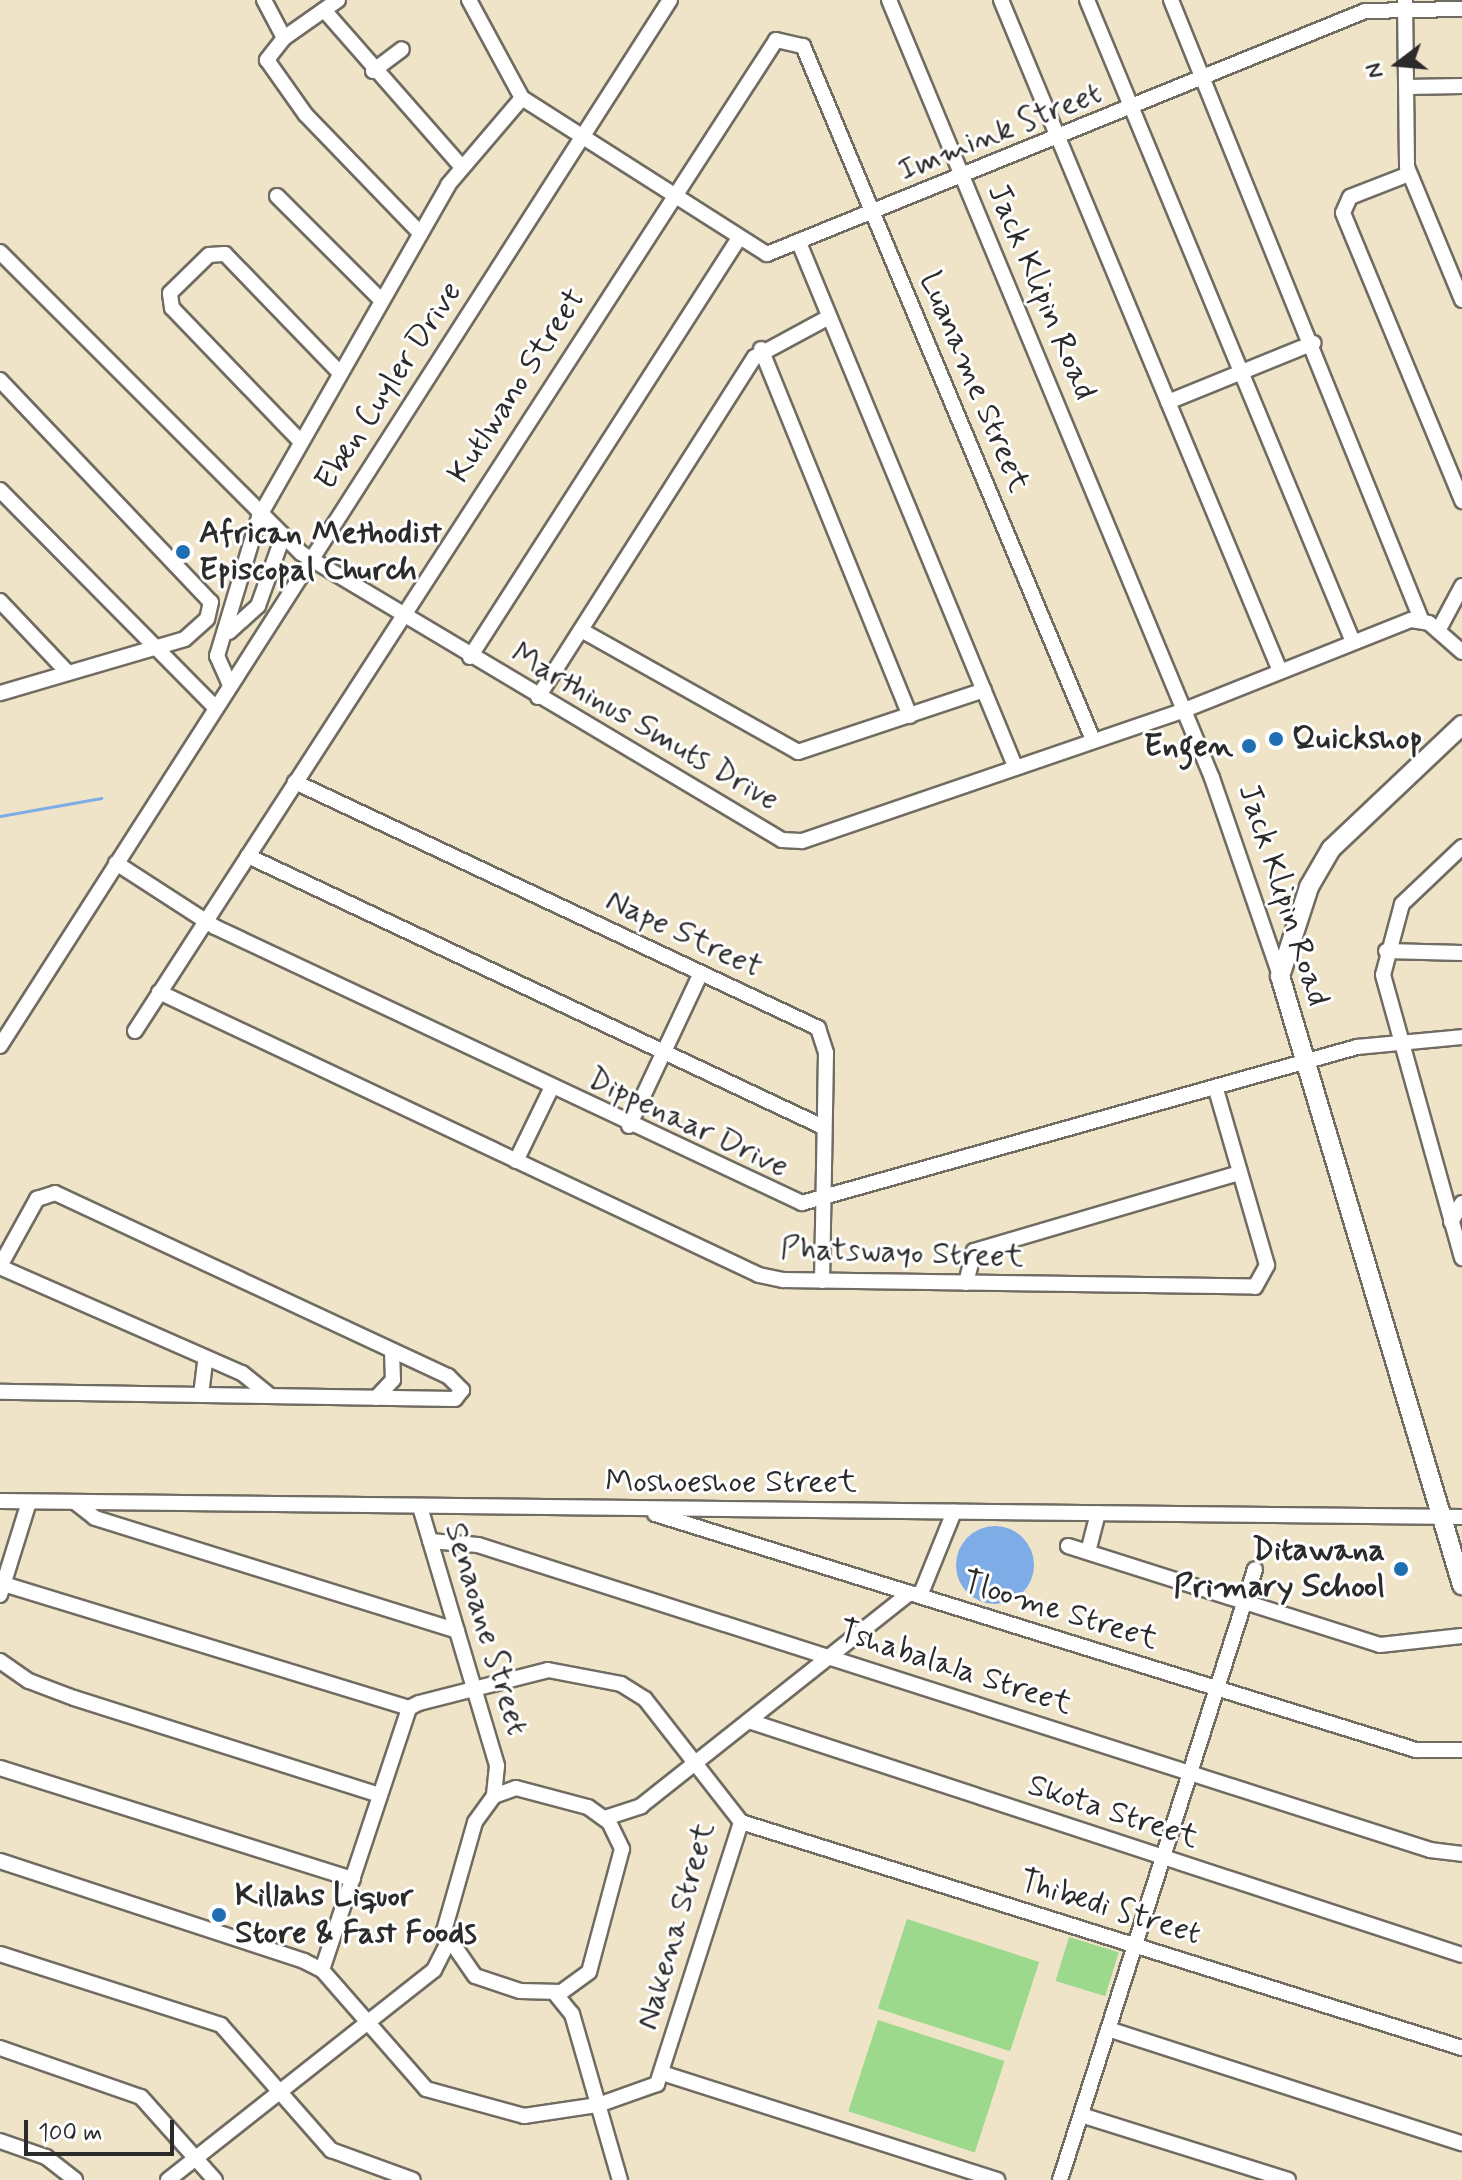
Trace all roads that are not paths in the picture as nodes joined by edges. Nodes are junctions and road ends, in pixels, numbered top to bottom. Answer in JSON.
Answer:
{"nodes":[{"id":1,"x":264,"y":0,"type":"edge"},
{"id":2,"x":338,"y":0,"type":"edge"},
{"id":3,"x":469,"y":0,"type":"edge"},
{"id":4,"x":670,"y":0,"type":"edge"},
{"id":5,"x":889,"y":0,"type":"edge"},
{"id":6,"x":1001,"y":0,"type":"edge"},
{"id":7,"x":1087,"y":0,"type":"edge"},
{"id":8,"x":1171,"y":0,"type":"edge"},
{"id":9,"x":1405,"y":5,"type":"edge"},
{"id":10,"x":1462,"y":9,"type":"edge"},
{"id":11,"x":324,"y":10,"type":"junction"},
{"id":12,"x":284,"y":38,"type":"junction"},
{"id":13,"x":803,"y":46,"type":"joint"},
{"id":14,"x":402,"y":49,"type":"dead end"},
{"id":15,"x":373,"y":71,"type":"junction"},
{"id":16,"x":1203,"y":78,"type":"junction"},
{"id":17,"x":1462,"y":86,"type":"edge"},
{"id":18,"x":1407,"y":87,"type":"junction"},
{"id":19,"x":522,"y":98,"type":"junction"},
{"id":20,"x":1131,"y":108,"type":"junction"},
{"id":21,"x":1057,"y":138,"type":"junction"},
{"id":22,"x":581,"y":139,"type":"junction"},
{"id":23,"x":460,"y":165,"type":"junction"},
{"id":24,"x":1409,"y":174,"type":"junction"},
{"id":25,"x":961,"y":178,"type":"junction"},
{"id":26,"x":277,"y":196,"type":"dead end"},
{"id":27,"x":672,"y":196,"type":"junction"},
{"id":28,"x":873,"y":214,"type":"junction"},
{"id":29,"x":420,"y":233,"type":"junction"},
{"id":30,"x":738,"y":240,"type":"junction"},
{"id":31,"x":800,"y":245,"type":"junction"},
{"id":32,"x":1,"y":255,"type":"edge"},
{"id":33,"x":1462,"y":300,"type":"edge"},
{"id":34,"x":382,"y":301,"type":"junction"},
{"id":35,"x":829,"y":317,"type":"junction"},
{"id":36,"x":1313,"y":343,"type":"junction"},
{"id":37,"x":761,"y":349,"type":"junction"},
{"id":38,"x":340,"y":373,"type":"junction"},
{"id":39,"x":1240,"y":373,"type":"junction"},
{"id":40,"x":1,"y":382,"type":"edge"},
{"id":41,"x":1168,"y":402,"type":"junction"},
{"id":42,"x":301,"y":442,"type":"junction"},
{"id":43,"x":0,"y":490,"type":"edge"},
{"id":44,"x":1462,"y":501,"type":"edge"},
{"id":45,"x":259,"y":517,"type":"junction"},
{"id":46,"x":282,"y":539,"type":"junction"},
{"id":47,"x":310,"y":560,"type":"junction"},
{"id":48,"x":1462,"y":586,"type":"edge"},
{"id":49,"x":0,"y":601,"type":"edge"},
{"id":50,"x":402,"y":616,"type":"junction"},
{"id":51,"x":1421,"y":619,"type":"junction"},
{"id":52,"x":581,"y":630,"type":"junction"},
{"id":53,"x":1438,"y":631,"type":"junction"},
{"id":54,"x":228,"y":633,"type":"junction"},
{"id":55,"x":1353,"y":642,"type":"junction"},
{"id":56,"x":152,"y":650,"type":"junction"},
{"id":57,"x":1462,"y":652,"type":"edge"},
{"id":58,"x":470,"y":657,"type":"junction"},
{"id":59,"x":1280,"y":671,"type":"junction"},
{"id":60,"x":68,"y":673,"type":"junction"},
{"id":61,"x":230,"y":685,"type":"junction"},
{"id":62,"x":984,"y":690,"type":"junction"},
{"id":63,"x":0,"y":693,"type":"edge"},
{"id":64,"x":538,"y":697,"type":"junction"},
{"id":65,"x":215,"y":707,"type":"junction"},
{"id":66,"x":1182,"y":711,"type":"junction"},
{"id":67,"x":910,"y":716,"type":"junction"},
{"id":68,"x":1462,"y":725,"type":"edge"},
{"id":69,"x":1093,"y":740,"type":"junction"},
{"id":70,"x":1015,"y":766,"type":"junction"},
{"id":71,"x":295,"y":782,"type":"junction"},
{"id":72,"x":1461,"y":850,"type":"edge"},
{"id":73,"x":248,"y":856,"type":"junction"},
{"id":74,"x":116,"y":863,"type":"junction"},
{"id":75,"x":205,"y":920,"type":"junction"},
{"id":76,"x":1386,"y":951,"type":"junction"},
{"id":77,"x":1462,"y":953,"type":"edge"},
{"id":78,"x":701,"y":973,"type":"junction"},
{"id":79,"x":1280,"y":976,"type":"junction"},
{"id":80,"x":159,"y":992,"type":"junction"},
{"id":81,"x":135,"y":1031,"type":"dead end"},
{"id":82,"x":1462,"y":1037,"type":"edge"},
{"id":83,"x":1400,"y":1038,"type":"junction"},
{"id":84,"x":0,"y":1046,"type":"edge"},
{"id":85,"x":666,"y":1053,"type":"junction"},
{"id":86,"x":1305,"y":1061,"type":"junction"},
{"id":87,"x":551,"y":1089,"type":"junction"},
{"id":88,"x":1216,"y":1089,"type":"junction"},
{"id":89,"x":629,"y":1126,"type":"junction"},
{"id":90,"x":823,"y":1127,"type":"junction"},
{"id":91,"x":516,"y":1161,"type":"junction"},
{"id":92,"x":1239,"y":1173,"type":"junction"},
{"id":93,"x":824,"y":1201,"type":"junction"},
{"id":94,"x":1462,"y":1203,"type":"edge"},
{"id":95,"x":1451,"y":1222,"type":"junction"},
{"id":96,"x":1462,"y":1258,"type":"edge"},
{"id":97,"x":0,"y":1266,"type":"edge"},
{"id":98,"x":822,"y":1281,"type":"junction"},
{"id":99,"x":966,"y":1283,"type":"junction"},
{"id":100,"x":392,"y":1352,"type":"junction"},
{"id":101,"x":205,"y":1361,"type":"junction"},
{"id":102,"x":0,"y":1392,"type":"edge"},
{"id":103,"x":201,"y":1395,"type":"junction"},
{"id":104,"x":269,"y":1395,"type":"junction"},
{"id":105,"x":376,"y":1398,"type":"junction"},
{"id":106,"x":0,"y":1501,"type":"edge"},
{"id":107,"x":29,"y":1502,"type":"junction"},
{"id":108,"x":76,"y":1503,"type":"junction"},
{"id":109,"x":420,"y":1507,"type":"junction"},
{"id":110,"x":643,"y":1510,"type":"junction"},
{"id":111,"x":954,"y":1512,"type":"junction"},
{"id":112,"x":1098,"y":1513,"type":"junction"},
{"id":113,"x":1442,"y":1517,"type":"junction"},
{"id":114,"x":1462,"y":1517,"type":"edge"},
{"id":115,"x":430,"y":1541,"type":"junction"},
{"id":116,"x":1068,"y":1546,"type":"dead end"},
{"id":117,"x":1088,"y":1552,"type":"junction"},
{"id":118,"x":1255,"y":1569,"type":"dead end"},
{"id":119,"x":1462,"y":1585,"type":"edge"},
{"id":120,"x":4,"y":1590,"type":"edge"},
{"id":121,"x":915,"y":1595,"type":"junction"},
{"id":122,"x":1243,"y":1606,"type":"junction"},
{"id":123,"x":457,"y":1631,"type":"junction"},
{"id":124,"x":1462,"y":1636,"type":"edge"},
{"id":125,"x":830,"y":1656,"type":"junction"},
{"id":126,"x":0,"y":1661,"type":"edge"},
{"id":127,"x":474,"y":1687,"type":"junction"},
{"id":128,"x":1217,"y":1689,"type":"junction"},
{"id":129,"x":409,"y":1708,"type":"junction"},
{"id":130,"x":749,"y":1721,"type":"junction"},
{"id":131,"x":1462,"y":1750,"type":"edge"},
{"id":132,"x":696,"y":1762,"type":"junction"},
{"id":133,"x":497,"y":1766,"type":"junction"},
{"id":134,"x":0,"y":1768,"type":"edge"},
{"id":135,"x":1190,"y":1774,"type":"junction"},
{"id":136,"x":516,"y":1788,"type":"junction"},
{"id":137,"x":380,"y":1795,"type":"junction"},
{"id":138,"x":494,"y":1796,"type":"junction"},
{"id":139,"x":641,"y":1806,"type":"junction"},
{"id":140,"x":605,"y":1818,"type":"junction"},
{"id":141,"x":741,"y":1822,"type":"junction"},
{"id":142,"x":618,"y":1836,"type":"junction"},
{"id":143,"x":1462,"y":1854,"type":"edge"},
{"id":144,"x":1163,"y":1858,"type":"junction"},
{"id":145,"x":0,"y":1861,"type":"edge"},
{"id":146,"x":353,"y":1879,"type":"junction"},
{"id":147,"x":448,"y":1942,"type":"junction"},
{"id":148,"x":1135,"y":1945,"type":"junction"},
{"id":149,"x":0,"y":1954,"type":"edge"},
{"id":150,"x":1462,"y":1955,"type":"edge"},
{"id":151,"x":466,"y":1969,"type":"junction"},
{"id":152,"x":322,"y":1970,"type":"junction"},
{"id":153,"x":434,"y":1970,"type":"junction"},
{"id":154,"x":577,"y":1985,"type":"junction"},
{"id":155,"x":554,"y":1992,"type":"junction"},
{"id":156,"x":572,"y":2014,"type":"junction"},
{"id":157,"x":364,"y":2025,"type":"junction"},
{"id":158,"x":1108,"y":2029,"type":"junction"},
{"id":159,"x":0,"y":2048,"type":"edge"},
{"id":160,"x":1462,"y":2048,"type":"edge"},
{"id":161,"x":662,"y":2073,"type":"junction"},
{"id":162,"x":282,"y":2090,"type":"junction"},
{"id":163,"x":598,"y":2105,"type":"junction"},
{"id":164,"x":1081,"y":2115,"type":"junction"},
{"id":165,"x":0,"y":2141,"type":"edge"},
{"id":166,"x":1462,"y":2143,"type":"edge"},
{"id":167,"x":197,"y":2158,"type":"junction"},
{"id":168,"x":75,"y":2180,"type":"edge"},
{"id":169,"x":168,"y":2180,"type":"edge"},
{"id":170,"x":215,"y":2180,"type":"edge"},
{"id":171,"x":413,"y":2180,"type":"edge"},
{"id":172,"x":620,"y":2180,"type":"edge"},
{"id":173,"x":997,"y":2180,"type":"edge"},
{"id":174,"x":1060,"y":2180,"type":"edge"},
{"id":175,"x":1288,"y":2180,"type":"edge"}],
"edges":[{"from":1,"to":12,"type":"street"},
{"from":2,"to":11,"type":"street"},
{"from":3,"to":19,"type":"street"},
{"from":4,"to":22,"type":"street","name":"Eben Cuyler Drive"},
{"from":5,"to":25,"type":"street","name":"Jack Klipin Road"},
{"from":6,"to":21,"type":"street"},
{"from":7,"to":20,"type":"street"},
{"from":8,"to":16,"type":"street"},
{"from":9,"to":10,"type":"street","name":"Immink Street"},
{"from":9,"to":16,"type":"street","name":"Immink Street"},
{"from":9,"to":18,"type":"street"},
{"from":11,"to":12,"type":"street"},
{"from":11,"to":15,"type":"street"},
{"from":12,"to":29,"type":"street"},
{"from":13,"to":27,"type":"street","name":"Kutlwano Street"},
{"from":13,"to":28,"type":"street","name":"Luaname Street"},
{"from":14,"to":15,"type":"street"},
{"from":15,"to":23,"type":"street"},
{"from":16,"to":20,"type":"street","name":"Immink Street"},
{"from":16,"to":36,"type":"street"},
{"from":17,"to":18,"type":"street"},
{"from":18,"to":24,"type":"street"},
{"from":19,"to":22,"type":"street","name":"Immink Street"},
{"from":19,"to":23,"type":"street"},
{"from":20,"to":21,"type":"street","name":"Immink Street"},
{"from":20,"to":39,"type":"street"},
{"from":21,"to":25,"type":"street","name":"Immink Street"},
{"from":21,"to":41,"type":"street"},
{"from":22,"to":27,"type":"street","name":"Immink Street"},
{"from":22,"to":47,"type":"street","name":"Eben Cuyler Drive"},
{"from":23,"to":29,"type":"street"},
{"from":24,"to":33,"type":"street"},
{"from":24,"to":44,"type":"street"},
{"from":25,"to":28,"type":"street","name":"Immink Street"},
{"from":25,"to":66,"type":"street","name":"Jack Klipin Road"},
{"from":26,"to":34,"type":"street"},
{"from":27,"to":30,"type":"street","name":"Immink Street"},
{"from":27,"to":50,"type":"street","name":"Kutlwano Street"},
{"from":28,"to":31,"type":"street","name":"Immink Street"},
{"from":28,"to":69,"type":"street","name":"Luaname Street"},
{"from":29,"to":34,"type":"street"},
{"from":30,"to":31,"type":"street","name":"Immink Street"},
{"from":30,"to":58,"type":"street"},
{"from":31,"to":35,"type":"street"},
{"from":32,"to":45,"type":"street","name":"Marthinus Smuts Drive"},
{"from":34,"to":38,"type":"street"},
{"from":35,"to":37,"type":"street"},
{"from":35,"to":62,"type":"street"},
{"from":36,"to":39,"type":"street"},
{"from":36,"to":51,"type":"street"},
{"from":37,"to":52,"type":"street"},
{"from":37,"to":67,"type":"street"},
{"from":38,"to":42,"type":"street"},
{"from":38,"to":42,"type":"street"},
{"from":39,"to":41,"type":"street"},
{"from":39,"to":55,"type":"street"},
{"from":40,"to":56,"type":"street"},
{"from":41,"to":59,"type":"street"},
{"from":42,"to":45,"type":"street"},
{"from":43,"to":56,"type":"street"},
{"from":45,"to":46,"type":"street","name":"Marthinus Smuts Drive"},
{"from":45,"to":54,"type":"street"},
{"from":46,"to":47,"type":"street","name":"Marthinus Smuts Drive"},
{"from":46,"to":54,"type":"street"},
{"from":47,"to":50,"type":"street","name":"Marthinus Smuts Drive"},
{"from":47,"to":61,"type":"street","name":"Eben Cuyler Drive"},
{"from":48,"to":53,"type":"street"},
{"from":49,"to":60,"type":"street"},
{"from":50,"to":58,"type":"street","name":"Marthinus Smuts Drive"},
{"from":50,"to":71,"type":"street","name":"Kutlwano Street"},
{"from":51,"to":53,"type":"street"},
{"from":51,"to":55,"type":"street","name":"Marthinus Smuts Drive"},
{"from":52,"to":64,"type":"street"},
{"from":52,"to":67,"type":"street"},
{"from":53,"to":57,"type":"street"},
{"from":54,"to":61,"type":"street"},
{"from":55,"to":59,"type":"street","name":"Marthinus Smuts Drive"},
{"from":56,"to":60,"type":"street"},
{"from":56,"to":65,"type":"street"},
{"from":58,"to":64,"type":"street","name":"Marthinus Smuts Drive"},
{"from":59,"to":66,"type":"street","name":"Marthinus Smuts Drive"},
{"from":60,"to":63,"type":"street"},
{"from":61,"to":65,"type":"street","name":"Eben Cuyler Drive"},
{"from":62,"to":67,"type":"street"},
{"from":62,"to":70,"type":"street"},
{"from":64,"to":70,"type":"street","name":"Marthinus Smuts Drive"},
{"from":65,"to":74,"type":"street","name":"Eben Cuyler Drive"},
{"from":66,"to":69,"type":"street","name":"Marthinus Smuts Drive"},
{"from":66,"to":79,"type":"street","name":"Jack Klipin Road"},
{"from":68,"to":79,"type":"main road"},
{"from":69,"to":70,"type":"street","name":"Marthinus Smuts Drive"},
{"from":71,"to":73,"type":"street","name":"Kutlwano Street"},
{"from":71,"to":78,"type":"street","name":"Nape Street"},
{"from":72,"to":76,"type":"street"},
{"from":73,"to":75,"type":"street","name":"Kutlwano Street"},
{"from":73,"to":85,"type":"street"},
{"from":74,"to":75,"type":"street","name":"Dippenaar Drive"},
{"from":74,"to":84,"type":"street","name":"Eben Cuyler Drive"},
{"from":75,"to":80,"type":"street","name":"Kutlwano Street"},
{"from":75,"to":87,"type":"street","name":"Dippenaar Drive"},
{"from":76,"to":77,"type":"street"},
{"from":76,"to":83,"type":"street"},
{"from":78,"to":85,"type":"street"},
{"from":78,"to":90,"type":"street","name":"Nape Street"},
{"from":79,"to":86,"type":"main road","name":"Jack Klipin Road"},
{"from":80,"to":81,"type":"street","name":"Kutlwano Street"},
{"from":80,"to":91,"type":"street","name":"Phatswayo Street"},
{"from":82,"to":83,"type":"street","name":"Dippenaar Drive"},
{"from":83,"to":86,"type":"street","name":"Dippenaar Drive"},
{"from":83,"to":95,"type":"street"},
{"from":85,"to":89,"type":"street"},
{"from":85,"to":90,"type":"street"},
{"from":86,"to":88,"type":"street","name":"Dippenaar Drive"},
{"from":86,"to":113,"type":"main road","name":"Jack Klipin Road"},
{"from":87,"to":89,"type":"street","name":"Dippenaar Drive"},
{"from":87,"to":91,"type":"street"},
{"from":88,"to":92,"type":"street","name":"Phatswayo Street"},
{"from":88,"to":93,"type":"street","name":"Dippenaar Drive"},
{"from":89,"to":93,"type":"street","name":"Dippenaar Drive"},
{"from":90,"to":93,"type":"street","name":"Nape Street"},
{"from":91,"to":98,"type":"street","name":"Phatswayo Street"},
{"from":92,"to":99,"type":"street"},
{"from":92,"to":99,"type":"street","name":"Phatswayo Street"},
{"from":93,"to":98,"type":"street","name":"Nape Street"},
{"from":94,"to":95,"type":"street"},
{"from":95,"to":96,"type":"street"},
{"from":97,"to":100,"type":"street"},
{"from":97,"to":101,"type":"street"},
{"from":98,"to":99,"type":"street","name":"Phatswayo Street"},
{"from":100,"to":105,"type":"street"},
{"from":100,"to":105,"type":"street"},
{"from":101,"to":103,"type":"street"},
{"from":101,"to":104,"type":"street"},
{"from":102,"to":103,"type":"street"},
{"from":103,"to":104,"type":"street"},
{"from":104,"to":105,"type":"street"},
{"from":106,"to":107,"type":"street","name":"Moshoeshoe Street"},
{"from":107,"to":108,"type":"street","name":"Moshoeshoe Street"},
{"from":107,"to":120,"type":"street"},
{"from":108,"to":109,"type":"street","name":"Moshoeshoe Street"},
{"from":108,"to":123,"type":"street"},
{"from":109,"to":110,"type":"street","name":"Moshoeshoe Street"},
{"from":109,"to":115,"type":"street","name":"Senaoane Street"},
{"from":110,"to":111,"type":"street","name":"Moshoeshoe Street"},
{"from":110,"to":121,"type":"street","name":"Tloome Street"},
{"from":111,"to":112,"type":"street","name":"Moshoeshoe Street"},
{"from":111,"to":121,"type":"street"},
{"from":112,"to":113,"type":"street","name":"Moshoeshoe Street"},
{"from":112,"to":117,"type":"street"},
{"from":113,"to":114,"type":"street","name":"Moshoeshoe Street"},
{"from":113,"to":119,"type":"main road","name":"Jack Klipin Road"},
{"from":115,"to":123,"type":"street","name":"Senaoane Street"},
{"from":115,"to":125,"type":"street","name":"Tshabalala Street"},
{"from":116,"to":117,"type":"street"},
{"from":117,"to":122,"type":"street"},
{"from":118,"to":122,"type":"street"},
{"from":120,"to":129,"type":"street"},
{"from":121,"to":125,"type":"street"},
{"from":121,"to":128,"type":"street","name":"Tloome Street"},
{"from":122,"to":124,"type":"street"},
{"from":122,"to":128,"type":"street"},
{"from":123,"to":127,"type":"street","name":"Senaoane Street"},
{"from":125,"to":130,"type":"street"},
{"from":125,"to":135,"type":"street","name":"Tshabalala Street"},
{"from":126,"to":137,"type":"street"},
{"from":127,"to":129,"type":"street","name":"Nakena Street"},
{"from":127,"to":132,"type":"street","name":"Nakena Street"},
{"from":127,"to":133,"type":"street","name":"Senaoane Street"},
{"from":128,"to":131,"type":"street","name":"Tloome Street"},
{"from":128,"to":135,"type":"street"},
{"from":129,"to":137,"type":"street"},
{"from":130,"to":132,"type":"street"},
{"from":130,"to":144,"type":"street","name":"Skota Street"},
{"from":132,"to":139,"type":"street"},
{"from":132,"to":141,"type":"street","name":"Nakena Street"},
{"from":133,"to":136,"type":"street","name":"Senaoane Street"},
{"from":133,"to":138,"type":"street","name":"Senaoane Street"},
{"from":134,"to":146,"type":"street"},
{"from":135,"to":143,"type":"street","name":"Tshabalala Street"},
{"from":135,"to":144,"type":"street"},
{"from":136,"to":138,"type":"street"},
{"from":136,"to":140,"type":"street"},
{"from":137,"to":146,"type":"street"},
{"from":138,"to":147,"type":"street"},
{"from":139,"to":140,"type":"street"},
{"from":139,"to":142,"type":"street"},
{"from":140,"to":142,"type":"street"},
{"from":141,"to":148,"type":"street","name":"Thibedi Street"},
{"from":141,"to":161,"type":"street","name":"Nakena Street"},
{"from":142,"to":154,"type":"street"},
{"from":144,"to":148,"type":"street"},
{"from":144,"to":150,"type":"street","name":"Skota Street"},
{"from":145,"to":152,"type":"street"},
{"from":146,"to":152,"type":"street"},
{"from":147,"to":151,"type":"street"},
{"from":147,"to":153,"type":"street"},
{"from":148,"to":158,"type":"street"},
{"from":148,"to":160,"type":"street","name":"Thibedi Street"},
{"from":149,"to":162,"type":"street"},
{"from":151,"to":153,"type":"street"},
{"from":151,"to":155,"type":"street"},
{"from":152,"to":157,"type":"street","name":"Nakena Street"},
{"from":153,"to":157,"type":"street"},
{"from":154,"to":155,"type":"street"},
{"from":154,"to":156,"type":"street"},
{"from":155,"to":156,"type":"street"},
{"from":156,"to":163,"type":"street"},
{"from":157,"to":162,"type":"street"},
{"from":157,"to":163,"type":"street","name":"Nakena Street"},
{"from":158,"to":164,"type":"street"},
{"from":158,"to":166,"type":"street"},
{"from":159,"to":167,"type":"street"},
{"from":161,"to":163,"type":"street","name":"Nakena Street"},
{"from":161,"to":173,"type":"street"},
{"from":162,"to":167,"type":"street"},
{"from":162,"to":171,"type":"street"},
{"from":163,"to":172,"type":"street"},
{"from":164,"to":174,"type":"street"},
{"from":164,"to":175,"type":"street"},
{"from":165,"to":168,"type":"street"},
{"from":167,"to":169,"type":"street"},
{"from":167,"to":170,"type":"street"}]}
